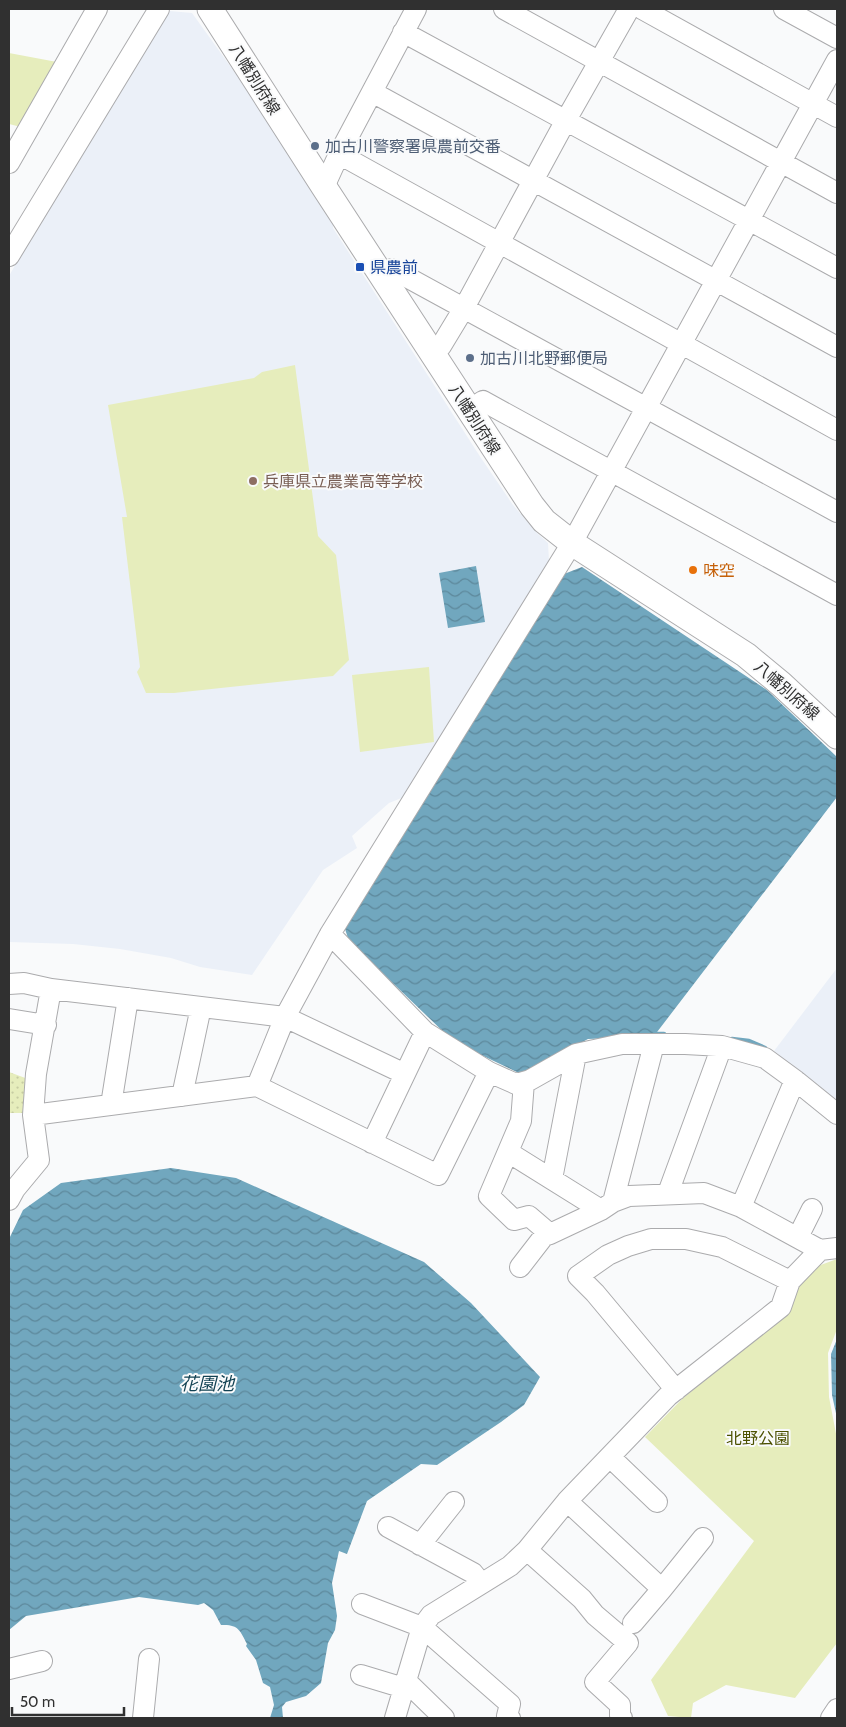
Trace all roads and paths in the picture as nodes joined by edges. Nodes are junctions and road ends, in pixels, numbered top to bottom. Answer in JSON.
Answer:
{"nodes":[{"id":1,"x":97,"y":9,"type":"edge"},
{"id":2,"x":159,"y":9,"type":"edge"},
{"id":3,"x":210,"y":9,"type":"edge"},
{"id":4,"x":416,"y":9,"type":"edge"},
{"id":5,"x":504,"y":9,"type":"edge"},
{"id":6,"x":629,"y":9,"type":"edge"},
{"id":7,"x":642,"y":9,"type":"edge"},
{"id":8,"x":784,"y":9,"type":"edge"},
{"id":9,"x":403,"y":32,"type":"junction"},
{"id":10,"x":837,"y":38,"type":"edge"},
{"id":11,"x":837,"y":60,"type":"edge"},
{"id":12,"x":600,"y":62,"type":"junction"},
{"id":13,"x":372,"y":92,"type":"junction"},
{"id":14,"x":813,"y":103,"type":"junction"},
{"id":15,"x":837,"y":117,"type":"edge"},
{"id":16,"x":566,"y":120,"type":"junction"},
{"id":17,"x":16,"y":134,"type":"edge"},
{"id":18,"x":339,"y":154,"type":"junction"},
{"id":19,"x":781,"y":161,"type":"junction"},
{"id":20,"x":9,"y":163,"type":"edge"},
{"id":21,"x":533,"y":181,"type":"junction"},
{"id":22,"x":324,"y":188,"type":"junction"},
{"id":23,"x":837,"y":193,"type":"edge"},
{"id":24,"x":749,"y":220,"type":"junction"},
{"id":25,"x":499,"y":243,"type":"junction"},
{"id":26,"x":9,"y":256,"type":"edge"},
{"id":27,"x":837,"y":268,"type":"edge"},
{"id":28,"x":381,"y":275,"type":"junction"},
{"id":29,"x":715,"y":281,"type":"junction"},
{"id":30,"x":464,"y":308,"type":"junction"},
{"id":31,"x":681,"y":344,"type":"junction"},
{"id":32,"x":837,"y":347,"type":"edge"},
{"id":33,"x":432,"y":354,"type":"junction"},
{"id":34,"x":647,"y":407,"type":"junction"},
{"id":35,"x":469,"y":410,"type":"junction"},
{"id":36,"x":837,"y":430,"type":"edge"},
{"id":37,"x":612,"y":471,"type":"junction"},
{"id":38,"x":837,"y":512,"type":"edge"},
{"id":39,"x":572,"y":543,"type":"junction"},
{"id":40,"x":837,"y":595,"type":"edge"},
{"id":41,"x":836,"y":732,"type":"edge"},
{"id":42,"x":330,"y":934,"type":"junction"},
{"id":43,"x":9,"y":984,"type":"edge"},
{"id":44,"x":51,"y":988,"type":"junction"},
{"id":45,"x":128,"y":998,"type":"junction"},
{"id":46,"x":201,"y":1007,"type":"junction"},
{"id":47,"x":285,"y":1017,"type":"junction"},
{"id":48,"x":9,"y":1019,"type":"edge"},
{"id":49,"x":46,"y":1025,"type":"junction"},
{"id":50,"x":425,"y":1032,"type":"junction"},
{"id":51,"x":654,"y":1044,"type":"junction"},
{"id":52,"x":722,"y":1046,"type":"junction"},
{"id":53,"x":576,"y":1054,"type":"junction"},
{"id":54,"x":489,"y":1072,"type":"junction"},
{"id":55,"x":405,"y":1074,"type":"junction"},
{"id":56,"x":796,"y":1080,"type":"junction"},
{"id":57,"x":524,"y":1082,"type":"junction"},
{"id":58,"x":257,"y":1086,"type":"junction"},
{"id":59,"x":182,"y":1096,"type":"junction"},
{"id":60,"x":111,"y":1105,"type":"junction"},
{"id":61,"x":837,"y":1114,"type":"edge"},
{"id":62,"x":33,"y":1115,"type":"junction"},
{"id":63,"x":372,"y":1143,"type":"junction"},
{"id":64,"x":508,"y":1152,"type":"junction"},
{"id":65,"x":552,"y":1179,"type":"junction"},
{"id":66,"x":668,"y":1193,"type":"junction"},
{"id":67,"x":9,"y":1200,"type":"edge"},
{"id":68,"x":607,"y":1206,"type":"junction"},
{"id":69,"x":741,"y":1207,"type":"junction"},
{"id":70,"x":812,"y":1209,"type":"dead end"},
{"id":71,"x":550,"y":1234,"type":"junction"},
{"id":72,"x":798,"y":1237,"type":"junction"},
{"id":73,"x":829,"y":1249,"type":"edge"},
{"id":74,"x":520,"y":1267,"type":"dead end"},
{"id":75,"x":790,"y":1281,"type":"junction"},
{"id":76,"x":676,"y":1390,"type":"junction"},
{"id":77,"x":610,"y":1457,"type":"junction"},
{"id":78,"x":567,"y":1501,"type":"junction"},
{"id":79,"x":454,"y":1502,"type":"dead end"},
{"id":80,"x":658,"y":1502,"type":"dead end"},
{"id":81,"x":388,"y":1528,"type":"dead end"},
{"id":82,"x":703,"y":1538,"type":"dead end"},
{"id":83,"x":420,"y":1545,"type":"junction"},
{"id":84,"x":527,"y":1550,"type":"junction"},
{"id":85,"x":481,"y":1583,"type":"junction"},
{"id":86,"x":662,"y":1588,"type":"junction"},
{"id":87,"x":362,"y":1604,"type":"dead end"},
{"id":88,"x":642,"y":1620,"type":"dead end"},
{"id":89,"x":422,"y":1627,"type":"junction"},
{"id":90,"x":149,"y":1659,"type":"dead end"},
{"id":91,"x":42,"y":1661,"type":"dead end"},
{"id":92,"x":9,"y":1669,"type":"edge"},
{"id":93,"x":361,"y":1675,"type":"dead end"},
{"id":94,"x":405,"y":1685,"type":"junction"},
{"id":95,"x":513,"y":1705,"type":"edge"},
{"id":96,"x":837,"y":1709,"type":"edge"},
{"id":97,"x":143,"y":1718,"type":"edge"},
{"id":98,"x":395,"y":1718,"type":"edge"},
{"id":99,"x":444,"y":1718,"type":"edge"},
{"id":100,"x":622,"y":1718,"type":"edge"},
{"id":101,"x":830,"y":1718,"type":"edge"}],
"edges":[{"from":1,"to":17,"type":"street"},
{"from":2,"to":26,"type":"street"},
{"from":3,"to":22,"type":"main road","name":"八幡別府線"},
{"from":4,"to":9,"type":"street"},
{"from":5,"to":12,"type":"street"},
{"from":6,"to":12,"type":"street"},
{"from":7,"to":14,"type":"street"},
{"from":8,"to":10,"type":"street"},
{"from":9,"to":13,"type":"street"},
{"from":9,"to":16,"type":"street"},
{"from":11,"to":14,"type":"street"},
{"from":12,"to":16,"type":"street"},
{"from":12,"to":19,"type":"street"},
{"from":13,"to":18,"type":"street"},
{"from":13,"to":21,"type":"street"},
{"from":14,"to":15,"type":"street"},
{"from":14,"to":19,"type":"street"},
{"from":16,"to":21,"type":"street"},
{"from":16,"to":24,"type":"street"},
{"from":17,"to":20,"type":"street"},
{"from":18,"to":22,"type":"street"},
{"from":18,"to":25,"type":"street"},
{"from":19,"to":23,"type":"street"},
{"from":19,"to":24,"type":"street"},
{"from":21,"to":25,"type":"street"},
{"from":21,"to":29,"type":"street"},
{"from":22,"to":28,"type":"main road","name":"八幡別府線"},
{"from":24,"to":27,"type":"street"},
{"from":24,"to":29,"type":"street"},
{"from":25,"to":30,"type":"street"},
{"from":25,"to":31,"type":"street"},
{"from":28,"to":30,"type":"street"},
{"from":28,"to":33,"type":"main road","name":"八幡別府線"},
{"from":29,"to":31,"type":"street"},
{"from":29,"to":32,"type":"street"},
{"from":30,"to":33,"type":"street"},
{"from":30,"to":34,"type":"street"},
{"from":31,"to":34,"type":"street"},
{"from":31,"to":36,"type":"street"},
{"from":33,"to":35,"type":"main road","name":"八幡別府線"},
{"from":34,"to":37,"type":"street"},
{"from":34,"to":38,"type":"street"},
{"from":35,"to":37,"type":"street"},
{"from":35,"to":39,"type":"main road","name":"八幡別府線"},
{"from":37,"to":39,"type":"street"},
{"from":37,"to":40,"type":"street"},
{"from":39,"to":41,"type":"main road","name":"八幡別府線"},
{"from":39,"to":42,"type":"street"},
{"from":42,"to":47,"type":"street"},
{"from":42,"to":50,"type":"street"},
{"from":43,"to":44,"type":"street"},
{"from":44,"to":45,"type":"street"},
{"from":44,"to":49,"type":"street"},
{"from":45,"to":46,"type":"street"},
{"from":45,"to":60,"type":"street"},
{"from":46,"to":47,"type":"street"},
{"from":46,"to":59,"type":"street"},
{"from":47,"to":55,"type":"street"},
{"from":47,"to":58,"type":"street"},
{"from":48,"to":49,"type":"street"},
{"from":49,"to":62,"type":"street"},
{"from":50,"to":54,"type":"street"},
{"from":50,"to":55,"type":"street"},
{"from":51,"to":52,"type":"street"},
{"from":51,"to":53,"type":"street"},
{"from":51,"to":68,"type":"street"},
{"from":52,"to":56,"type":"street"},
{"from":52,"to":66,"type":"street"},
{"from":53,"to":57,"type":"street"},
{"from":53,"to":65,"type":"street"},
{"from":54,"to":57,"type":"street"},
{"from":54,"to":63,"type":"street"},
{"from":55,"to":63,"type":"street"},
{"from":56,"to":61,"type":"street"},
{"from":56,"to":69,"type":"street"},
{"from":57,"to":64,"type":"street"},
{"from":58,"to":59,"type":"street"},
{"from":58,"to":63,"type":"street"},
{"from":59,"to":60,"type":"street"},
{"from":60,"to":62,"type":"street"},
{"from":62,"to":67,"type":"street"},
{"from":64,"to":65,"type":"street"},
{"from":64,"to":71,"type":"street"},
{"from":65,"to":68,"type":"street"},
{"from":66,"to":68,"type":"street"},
{"from":66,"to":69,"type":"street"},
{"from":68,"to":71,"type":"street"},
{"from":69,"to":72,"type":"street"},
{"from":70,"to":72,"type":"street"},
{"from":71,"to":74,"type":"street"},
{"from":72,"to":73,"type":"street"},
{"from":73,"to":75,"type":"street"},
{"from":75,"to":76,"type":"street"},
{"from":75,"to":76,"type":"street"},
{"from":76,"to":77,"type":"street"},
{"from":77,"to":78,"type":"street"},
{"from":77,"to":80,"type":"street"},
{"from":78,"to":84,"type":"street"},
{"from":78,"to":86,"type":"street"},
{"from":79,"to":83,"type":"street"},
{"from":81,"to":83,"type":"street"},
{"from":82,"to":86,"type":"street"},
{"from":83,"to":85,"type":"street"},
{"from":84,"to":85,"type":"street"},
{"from":84,"to":100,"type":"street"},
{"from":85,"to":89,"type":"street"},
{"from":86,"to":88,"type":"street"},
{"from":87,"to":89,"type":"street"},
{"from":89,"to":94,"type":"street"},
{"from":89,"to":95,"type":"street"},
{"from":90,"to":97,"type":"street"},
{"from":91,"to":92,"type":"street"},
{"from":93,"to":94,"type":"street"},
{"from":94,"to":98,"type":"street"},
{"from":94,"to":99,"type":"street"},
{"from":96,"to":101,"type":"street"}]}
